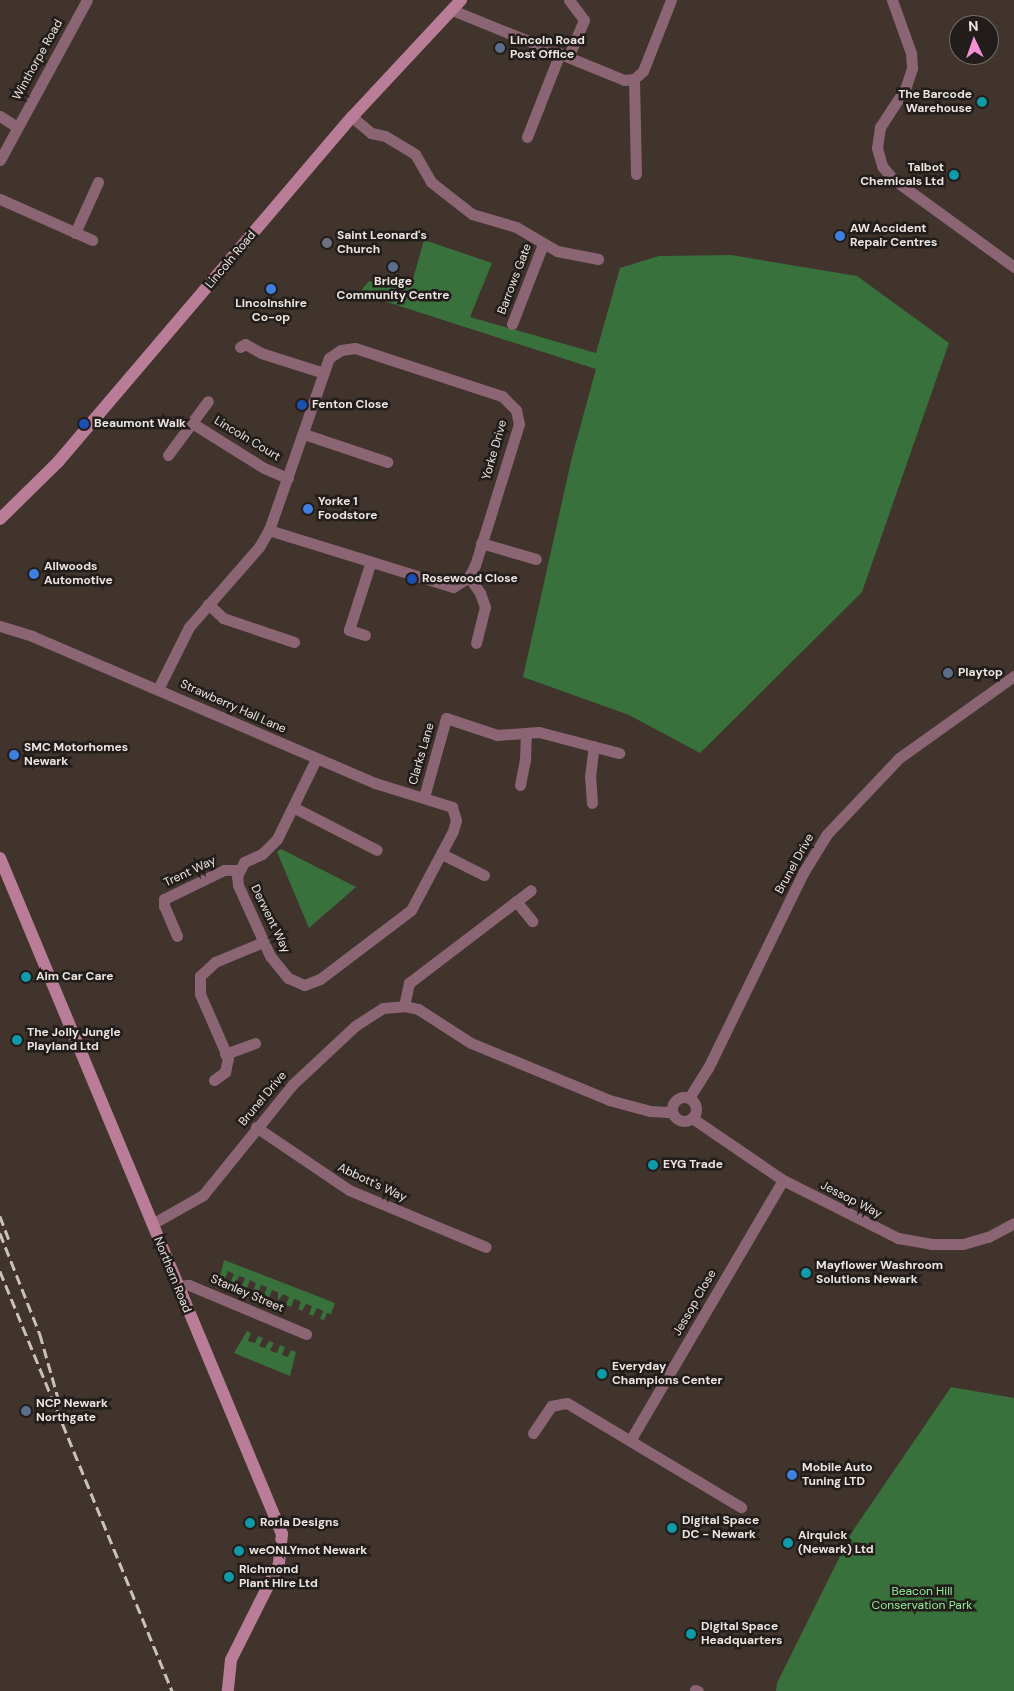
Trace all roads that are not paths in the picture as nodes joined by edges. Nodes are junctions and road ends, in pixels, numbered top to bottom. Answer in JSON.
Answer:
{"nodes":[{"id":1,"x":87,"y":0,"type":"edge"},
{"id":2,"x":569,"y":0,"type":"edge"},
{"id":3,"x":671,"y":0,"type":"edge"},
{"id":4,"x":892,"y":0,"type":"edge"},
{"id":5,"x":456,"y":5,"type":"edge"},
{"id":6,"x":565,"y":54,"type":"junction"},
{"id":7,"x":634,"y":79,"type":"junction"},
{"id":8,"x":0,"y":116,"type":"edge"},
{"id":9,"x":352,"y":117,"type":"junction"},
{"id":10,"x":17,"y":126,"type":"junction"},
{"id":11,"x":527,"y":137,"type":"dead end"},
{"id":12,"x":0,"y":160,"type":"edge"},
{"id":13,"x":636,"y":174,"type":"dead end"},
{"id":14,"x":98,"y":182,"type":"dead end"},
{"id":15,"x":0,"y":199,"type":"edge"},
{"id":16,"x":75,"y":233,"type":"junction"},
{"id":17,"x":92,"y":240,"type":"dead end"},
{"id":18,"x":543,"y":244,"type":"junction"},
{"id":19,"x":598,"y":259,"type":"dead end"},
{"id":20,"x":1014,"y":267,"type":"edge"},
{"id":21,"x":512,"y":324,"type":"dead end"},
{"id":22,"x":240,"y":347,"type":"dead end"},
{"id":23,"x":324,"y":373,"type":"junction"},
{"id":24,"x":208,"y":401,"type":"dead end"},
{"id":25,"x":192,"y":423,"type":"junction"},
{"id":26,"x":304,"y":434,"type":"junction"},
{"id":27,"x":168,"y":455,"type":"dead end"},
{"id":28,"x":387,"y":462,"type":"dead end"},
{"id":29,"x":288,"y":478,"type":"junction"},
{"id":30,"x":0,"y":519,"type":"edge"},
{"id":31,"x":269,"y":530,"type":"junction"},
{"id":32,"x":481,"y":543,"type":"junction"},
{"id":33,"x":536,"y":559,"type":"dead end"},
{"id":34,"x":370,"y":564,"type":"junction"},
{"id":35,"x":469,"y":577,"type":"junction"},
{"id":36,"x":208,"y":604,"type":"junction"},
{"id":37,"x":0,"y":626,"type":"edge"},
{"id":38,"x":365,"y":635,"type":"dead end"},
{"id":39,"x":294,"y":642,"type":"dead end"},
{"id":40,"x":476,"y":643,"type":"dead end"},
{"id":41,"x":1014,"y":676,"type":"edge"},
{"id":42,"x":158,"y":689,"type":"junction"},
{"id":43,"x":526,"y":733,"type":"junction"},
{"id":44,"x":594,"y":746,"type":"junction"},
{"id":45,"x":619,"y":753,"type":"dead end"},
{"id":46,"x":316,"y":759,"type":"junction"},
{"id":47,"x":520,"y":785,"type":"dead end"},
{"id":48,"x":424,"y":797,"type":"junction"},
{"id":49,"x":592,"y":804,"type":"dead end"},
{"id":50,"x":292,"y":807,"type":"junction"},
{"id":51,"x":455,"y":812,"type":"joint"},
{"id":52,"x":377,"y":850,"type":"dead end"},
{"id":53,"x":442,"y":854,"type":"junction"},
{"id":54,"x":0,"y":858,"type":"edge"},
{"id":55,"x":238,"y":870,"type":"junction"},
{"id":56,"x":484,"y":875,"type":"dead end"},
{"id":57,"x":531,"y":890,"type":"dead end"},
{"id":58,"x":516,"y":901,"type":"junction"},
{"id":59,"x":532,"y":921,"type":"dead end"},
{"id":60,"x":177,"y":936,"type":"dead end"},
{"id":61,"x":263,"y":942,"type":"junction"},
{"id":62,"x":404,"y":1006,"type":"junction"},
{"id":63,"x":255,"y":1043,"type":"dead end"},
{"id":64,"x":225,"y":1054,"type":"junction"},
{"id":65,"x":214,"y":1080,"type":"dead end"},
{"id":66,"x":688,"y":1098,"type":"junction"},
{"id":67,"x":672,"y":1112,"type":"junction"},
{"id":68,"x":692,"y":1118,"type":"junction"},
{"id":69,"x":256,"y":1127,"type":"junction"},
{"id":70,"x":782,"y":1180,"type":"junction"},
{"id":71,"x":1014,"y":1223,"type":"edge"},
{"id":72,"x":152,"y":1224,"type":"junction"},
{"id":73,"x":486,"y":1247,"type":"dead end"},
{"id":74,"x":177,"y":1286,"type":"junction"},
{"id":75,"x":306,"y":1334,"type":"dead end"},
{"id":76,"x":533,"y":1433,"type":"dead end"},
{"id":77,"x":630,"y":1439,"type":"junction"},
{"id":78,"x":741,"y":1507,"type":"dead end"},
{"id":79,"x":228,"y":1691,"type":"edge"}],
"edges":[{"from":1,"to":10,"type":"street","name":"Winthorpe Road"},
{"from":2,"to":6,"type":"street"},
{"from":3,"to":7,"type":"street"},
{"from":4,"to":20,"type":"street"},
{"from":5,"to":6,"type":"street"},
{"from":5,"to":9,"type":"street","name":"Lincoln Road"},
{"from":6,"to":7,"type":"street"},
{"from":6,"to":11,"type":"street"},
{"from":7,"to":13,"type":"street"},
{"from":8,"to":10,"type":"street"},
{"from":9,"to":18,"type":"street"},
{"from":9,"to":30,"type":"street","name":"Lincoln Road"},
{"from":10,"to":12,"type":"street","name":"Winthorpe Road"},
{"from":14,"to":16,"type":"street"},
{"from":15,"to":16,"type":"street"},
{"from":16,"to":17,"type":"street"},
{"from":18,"to":19,"type":"street"},
{"from":18,"to":21,"type":"street","name":"Barrows Gate"},
{"from":22,"to":23,"type":"street"},
{"from":23,"to":26,"type":"street","name":"Yorke Drive"},
{"from":23,"to":32,"type":"street","name":"Yorke Drive"},
{"from":24,"to":25,"type":"street","name":"Lincoln Court"},
{"from":25,"to":27,"type":"street","name":"Lincoln Court"},
{"from":25,"to":29,"type":"street","name":"Lincoln Court"},
{"from":26,"to":28,"type":"street"},
{"from":26,"to":29,"type":"street","name":"Yorke Drive"},
{"from":29,"to":31,"type":"street","name":"Yorke Drive"},
{"from":31,"to":34,"type":"street"},
{"from":31,"to":36,"type":"street","name":"Yorke Drive"},
{"from":32,"to":33,"type":"street"},
{"from":32,"to":35,"type":"street","name":"Yorke Drive"},
{"from":34,"to":35,"type":"street"},
{"from":34,"to":38,"type":"street"},
{"from":35,"to":40,"type":"street"},
{"from":36,"to":39,"type":"street"},
{"from":36,"to":42,"type":"street","name":"Yorke Drive"},
{"from":37,"to":42,"type":"street","name":"Strawberry Hall Lane"},
{"from":41,"to":66,"type":"street","name":"Brunel Drive"},
{"from":42,"to":46,"type":"street","name":"Strawberry Hall Lane"},
{"from":43,"to":44,"type":"street","name":"Clarks Lane"},
{"from":43,"to":47,"type":"street"},
{"from":43,"to":48,"type":"street","name":"Clarks Lane"},
{"from":44,"to":45,"type":"street","name":"Clarks Lane"},
{"from":44,"to":49,"type":"street"},
{"from":46,"to":48,"type":"street","name":"Strawberry Hall Lane"},
{"from":46,"to":50,"type":"street"},
{"from":48,"to":51,"type":"street","name":"Strawberry Hall Lane"},
{"from":50,"to":52,"type":"street"},
{"from":50,"to":55,"type":"street"},
{"from":51,"to":53,"type":"street","name":"Derwent Way"},
{"from":53,"to":56,"type":"street"},
{"from":53,"to":61,"type":"street","name":"Derwent Way"},
{"from":54,"to":72,"type":"street","name":"Northern Road"},
{"from":55,"to":60,"type":"street","name":"Trent Way"},
{"from":55,"to":61,"type":"street","name":"Derwent Way"},
{"from":57,"to":58,"type":"street"},
{"from":58,"to":59,"type":"street"},
{"from":58,"to":62,"type":"street"},
{"from":61,"to":64,"type":"street"},
{"from":62,"to":67,"type":"street","name":"Brunel Drive"},
{"from":62,"to":69,"type":"street","name":"Brunel Drive"},
{"from":63,"to":64,"type":"street"},
{"from":64,"to":65,"type":"street"},
{"from":66,"to":67,"type":"street"},
{"from":66,"to":68,"type":"street"},
{"from":67,"to":68,"type":"street"},
{"from":68,"to":70,"type":"street","name":"Jessop Way"},
{"from":69,"to":72,"type":"street","name":"Brunel Drive"},
{"from":69,"to":73,"type":"street","name":"Abbott's Way"},
{"from":70,"to":71,"type":"street","name":"Jessop Way"},
{"from":70,"to":77,"type":"street","name":"Jessop Close"},
{"from":72,"to":74,"type":"street","name":"Northern Road"},
{"from":74,"to":75,"type":"street","name":"Stanley Street"},
{"from":74,"to":79,"type":"street","name":"Northern Road"},
{"from":76,"to":77,"type":"street"},
{"from":77,"to":78,"type":"street"}]}
